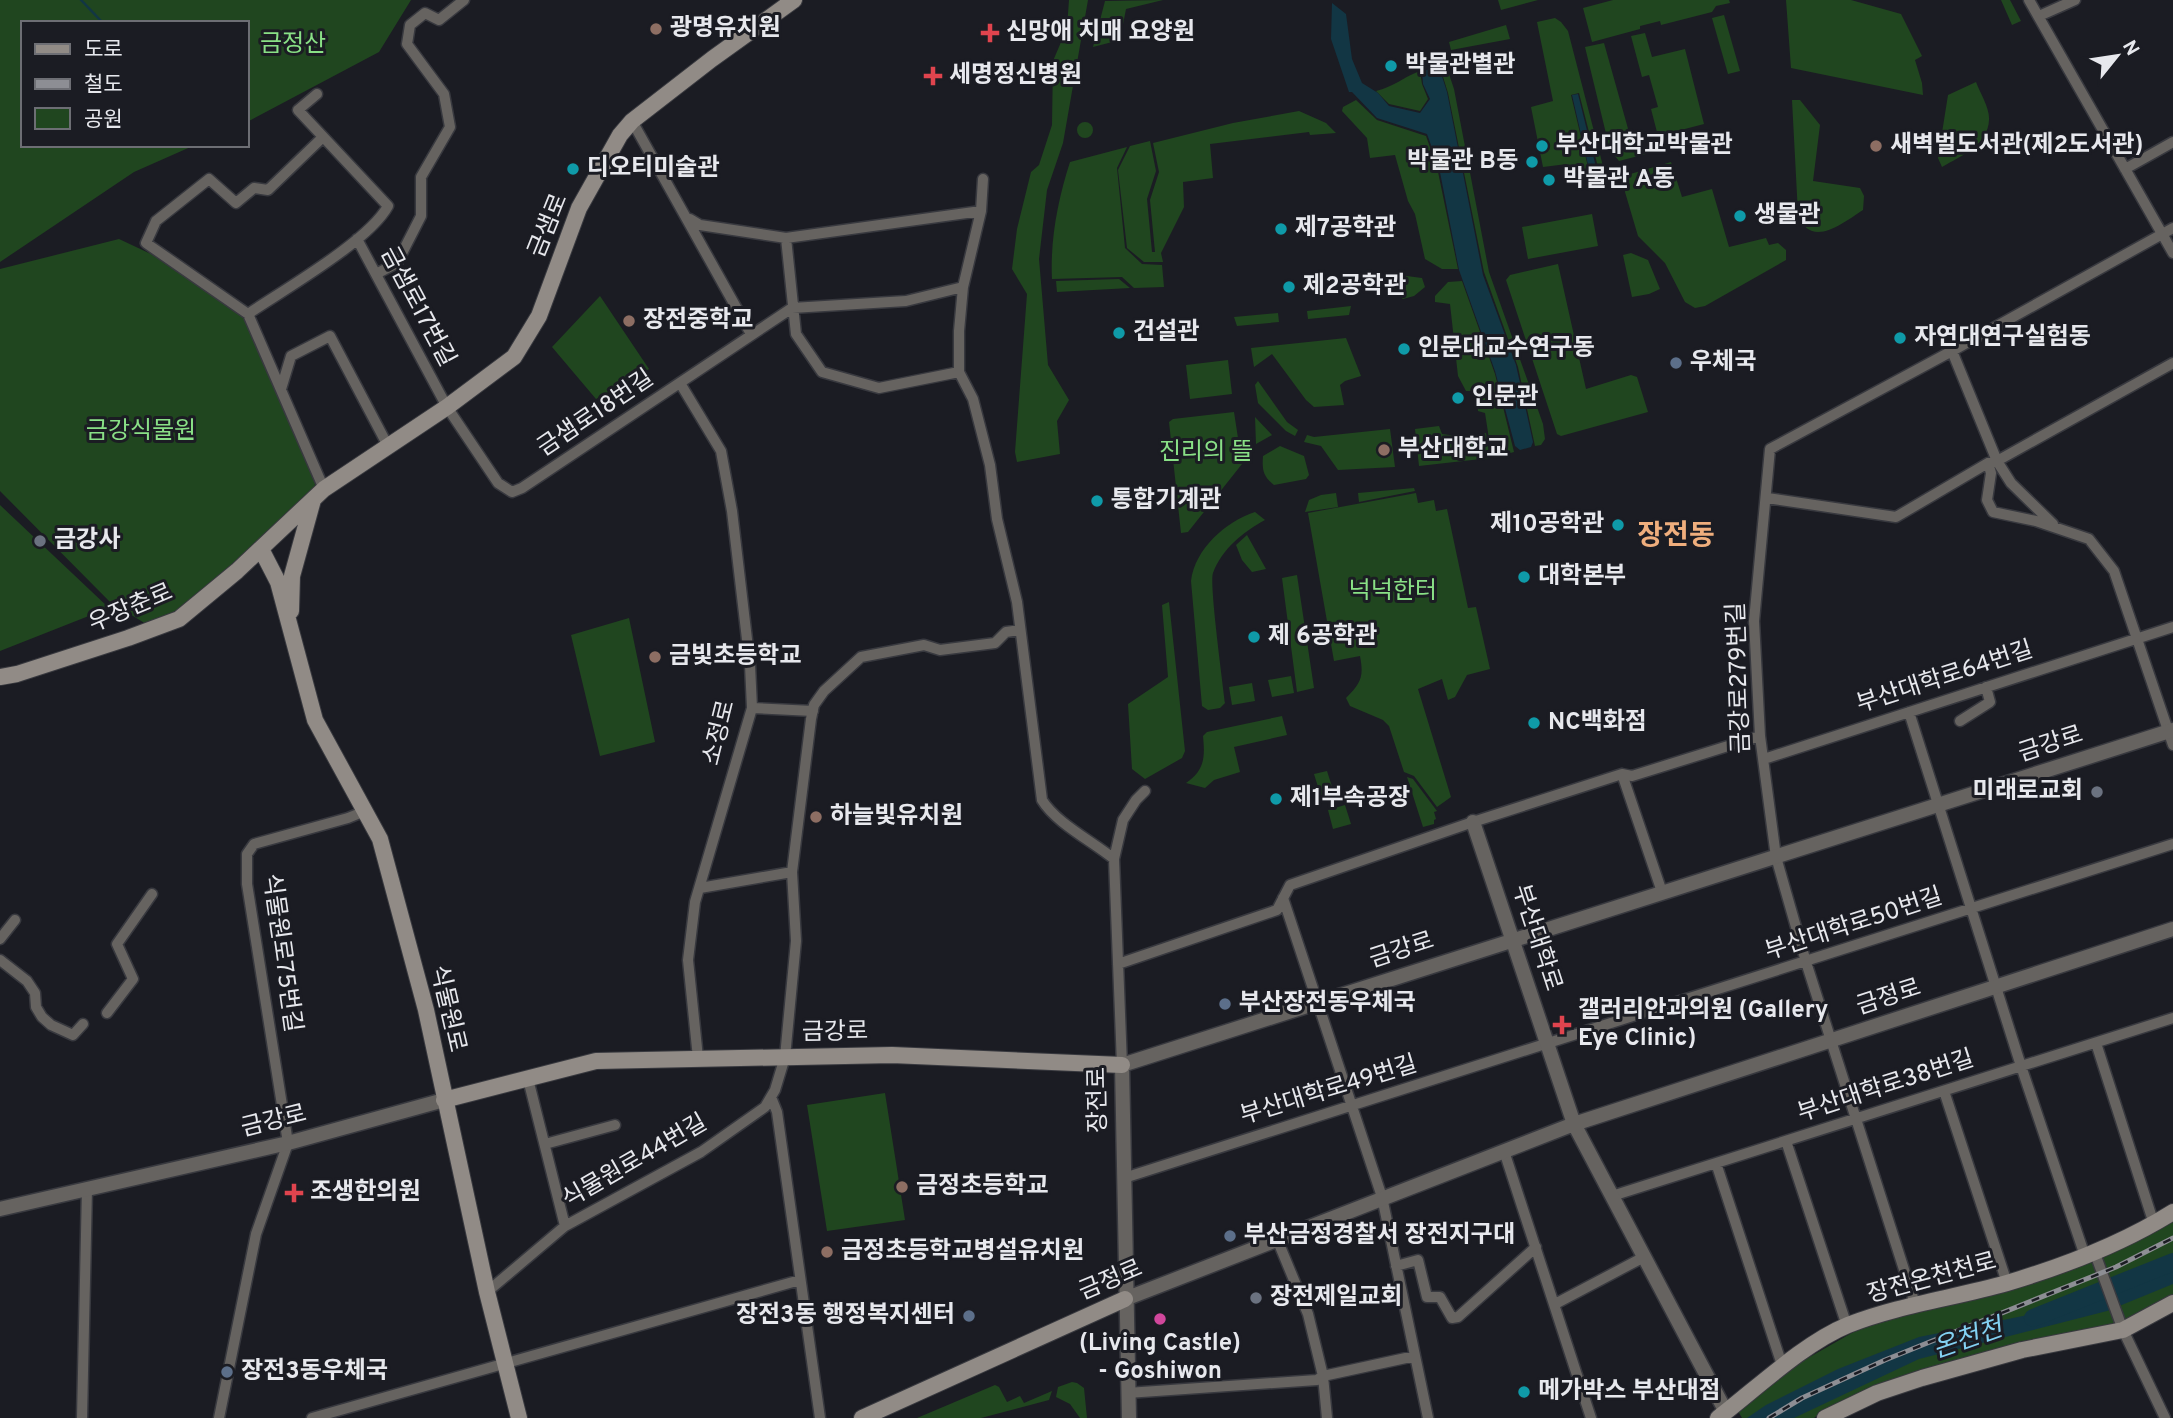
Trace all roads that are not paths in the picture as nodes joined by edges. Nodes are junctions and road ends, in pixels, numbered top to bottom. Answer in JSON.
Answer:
{"nodes":[{"id":1,"x":464,"y":0,"type":"edge"},
{"id":2,"x":794,"y":0,"type":"edge"},
{"id":3,"x":2029,"y":0,"type":"edge"},
{"id":4,"x":2075,"y":0,"type":"edge"},
{"id":5,"x":2039,"y":16,"type":"junction"},
{"id":6,"x":317,"y":93,"type":"dead end"},
{"id":7,"x":632,"y":121,"type":"junction"},
{"id":8,"x":323,"y":137,"type":"junction"},
{"id":9,"x":2173,"y":142,"type":"edge"},
{"id":10,"x":2125,"y":169,"type":"junction"},
{"id":11,"x":984,"y":179,"type":"dead end"},
{"id":12,"x":981,"y":211,"type":"junction"},
{"id":13,"x":687,"y":216,"type":"junction"},
{"id":14,"x":2173,"y":228,"type":"edge"},
{"id":15,"x":2162,"y":234,"type":"junction"},
{"id":16,"x":786,"y":238,"type":"junction"},
{"id":17,"x":357,"y":239,"type":"junction"},
{"id":18,"x":2173,"y":253,"type":"edge"},
{"id":19,"x":376,"y":274,"type":"junction"},
{"id":20,"x":963,"y":287,"type":"junction"},
{"id":21,"x":792,"y":308,"type":"junction"},
{"id":22,"x":248,"y":314,"type":"junction"},
{"id":23,"x":751,"y":334,"type":"junction"},
{"id":24,"x":1952,"y":351,"type":"junction"},
{"id":25,"x":2173,"y":363,"type":"edge"},
{"id":26,"x":959,"y":372,"type":"junction"},
{"id":27,"x":680,"y":383,"type":"junction"},
{"id":28,"x":281,"y":389,"type":"junction"},
{"id":29,"x":447,"y":407,"type":"junction"},
{"id":30,"x":388,"y":446,"type":"junction"},
{"id":31,"x":1993,"y":462,"type":"junction"},
{"id":32,"x":319,"y":494,"type":"junction"},
{"id":33,"x":1766,"y":498,"type":"junction"},
{"id":34,"x":2055,"y":527,"type":"junction"},
{"id":35,"x":261,"y":549,"type":"junction"},
{"id":36,"x":290,"y":624,"type":"junction"},
{"id":37,"x":2173,"y":627,"type":"edge"},
{"id":38,"x":1020,"y":629,"type":"junction"},
{"id":39,"x":2138,"y":638,"type":"junction"},
{"id":40,"x":0,"y":677,"type":"edge"},
{"id":41,"x":1986,"y":687,"type":"junction"},
{"id":42,"x":751,"y":708,"type":"junction"},
{"id":43,"x":813,"y":711,"type":"junction"},
{"id":44,"x":1909,"y":712,"type":"junction"},
{"id":45,"x":1961,"y":721,"type":"dead end"},
{"id":46,"x":2172,"y":735,"type":"edge"},
{"id":47,"x":1760,"y":736,"type":"junction"},
{"id":48,"x":1764,"y":759,"type":"junction"},
{"id":49,"x":1622,"y":774,"type":"junction"},
{"id":50,"x":1145,"y":791,"type":"dead end"},
{"id":51,"x":1937,"y":805,"type":"junction"},
{"id":52,"x":365,"y":811,"type":"junction"},
{"id":53,"x":1473,"y":822,"type":"junction"},
{"id":54,"x":2173,"y":844,"type":"edge"},
{"id":55,"x":1776,"y":857,"type":"junction"},
{"id":56,"x":1114,"y":859,"type":"junction"},
{"id":57,"x":792,"y":872,"type":"junction"},
{"id":58,"x":700,"y":888,"type":"junction"},
{"id":59,"x":1662,"y":892,"type":"junction"},
{"id":60,"x":152,"y":894,"type":"dead end"},
{"id":61,"x":1283,"y":898,"type":"junction"},
{"id":62,"x":1972,"y":909,"type":"junction"},
{"id":63,"x":15,"y":920,"type":"dead end"},
{"id":64,"x":2173,"y":929,"type":"edge"},
{"id":65,"x":0,"y":939,"type":"edge"},
{"id":66,"x":1513,"y":940,"type":"junction"},
{"id":67,"x":0,"y":960,"type":"edge"},
{"id":68,"x":1806,"y":962,"type":"junction"},
{"id":69,"x":1118,"y":964,"type":"junction"},
{"id":70,"x":1996,"y":986,"type":"junction"},
{"id":71,"x":1318,"y":1002,"type":"junction"},
{"id":72,"x":107,"y":1013,"type":"dead end"},
{"id":73,"x":2172,"y":1021,"type":"edge"},
{"id":74,"x":83,"y":1024,"type":"dead end"},
{"id":75,"x":1831,"y":1040,"type":"junction"},
{"id":76,"x":2096,"y":1043,"type":"junction"},
{"id":77,"x":1547,"y":1045,"type":"junction"},
{"id":78,"x":785,"y":1057,"type":"junction"},
{"id":79,"x":698,"y":1058,"type":"junction"},
{"id":80,"x":1122,"y":1065,"type":"junction"},
{"id":81,"x":2021,"y":1066,"type":"junction"},
{"id":82,"x":528,"y":1079,"type":"junction"},
{"id":83,"x":1944,"y":1091,"type":"junction"},
{"id":84,"x":771,"y":1097,"type":"junction"},
{"id":85,"x":444,"y":1100,"type":"junction"},
{"id":86,"x":1352,"y":1106,"type":"junction"},
{"id":87,"x":1856,"y":1119,"type":"junction"},
{"id":88,"x":1574,"y":1124,"type":"junction"},
{"id":89,"x":615,"y":1125,"type":"dead end"},
{"id":90,"x":1786,"y":1141,"type":"junction"},
{"id":91,"x":288,"y":1143,"type":"junction"},
{"id":92,"x":545,"y":1144,"type":"junction"},
{"id":93,"x":1504,"y":1151,"type":"junction"},
{"id":94,"x":1716,"y":1163,"type":"junction"},
{"id":95,"x":1124,"y":1178,"type":"junction"},
{"id":96,"x":87,"y":1188,"type":"junction"},
{"id":97,"x":1612,"y":1196,"type":"junction"},
{"id":98,"x":1382,"y":1197,"type":"junction"},
{"id":99,"x":0,"y":1209,"type":"edge"},
{"id":100,"x":2173,"y":1212,"type":"edge"},
{"id":101,"x":2154,"y":1224,"type":"junction"},
{"id":102,"x":565,"y":1226,"type":"junction"},
{"id":103,"x":1278,"y":1239,"type":"junction"},
{"id":104,"x":1536,"y":1247,"type":"junction"},
{"id":105,"x":2092,"y":1256,"type":"junction"},
{"id":106,"x":1644,"y":1257,"type":"junction"},
{"id":107,"x":1396,"y":1266,"type":"junction"},
{"id":108,"x":800,"y":1280,"type":"junction"},
{"id":109,"x":2007,"y":1283,"type":"junction"},
{"id":110,"x":487,"y":1292,"type":"junction"},
{"id":111,"x":1125,"y":1299,"type":"junction"},
{"id":112,"x":2173,"y":1303,"type":"edge"},
{"id":113,"x":1555,"y":1304,"type":"junction"},
{"id":114,"x":1915,"y":1304,"type":"junction"},
{"id":115,"x":1847,"y":1326,"type":"junction"},
{"id":116,"x":2123,"y":1330,"type":"junction"},
{"id":117,"x":1415,"y":1356,"type":"junction"},
{"id":118,"x":505,"y":1363,"type":"junction"},
{"id":119,"x":1783,"y":1368,"type":"junction"},
{"id":120,"x":1323,"y":1376,"type":"junction"},
{"id":121,"x":1127,"y":1393,"type":"junction"},
{"id":122,"x":1724,"y":1416,"type":"edge"},
{"id":123,"x":82,"y":1418,"type":"edge"},
{"id":124,"x":219,"y":1418,"type":"edge"},
{"id":125,"x":312,"y":1418,"type":"edge"},
{"id":126,"x":519,"y":1418,"type":"edge"},
{"id":127,"x":820,"y":1418,"type":"edge"},
{"id":128,"x":862,"y":1418,"type":"edge"},
{"id":129,"x":1129,"y":1418,"type":"edge"},
{"id":130,"x":1326,"y":1418,"type":"edge"},
{"id":131,"x":1428,"y":1418,"type":"edge"},
{"id":132,"x":1591,"y":1418,"type":"edge"},
{"id":133,"x":1825,"y":1418,"type":"edge"},
{"id":134,"x":2165,"y":1418,"type":"edge"}],
"edges":[{"from":1,"to":19,"type":"street"},
{"from":2,"to":7,"type":"main road","name":"금샘로"},
{"from":3,"to":5,"type":"street"},
{"from":4,"to":5,"type":"street"},
{"from":5,"to":10,"type":"street"},
{"from":6,"to":8,"type":"street","name":"금샘로17번길"},
{"from":7,"to":13,"type":"street"},
{"from":7,"to":29,"type":"main road","name":"금샘로"},
{"from":8,"to":17,"type":"street","name":"금샘로17번길"},
{"from":8,"to":22,"type":"street"},
{"from":9,"to":10,"type":"street"},
{"from":10,"to":15,"type":"street"},
{"from":11,"to":12,"type":"street"},
{"from":12,"to":16,"type":"street"},
{"from":12,"to":20,"type":"street"},
{"from":13,"to":16,"type":"street"},
{"from":13,"to":23,"type":"street"},
{"from":14,"to":15,"type":"street","name":"금강로279번길"},
{"from":15,"to":18,"type":"street"},
{"from":15,"to":24,"type":"street","name":"금강로279번길"},
{"from":16,"to":21,"type":"street"},
{"from":17,"to":19,"type":"street","name":"금샘로17번길"},
{"from":17,"to":22,"type":"street"},
{"from":19,"to":29,"type":"street","name":"금샘로17번길"},
{"from":20,"to":21,"type":"street","name":"금샘로18번길"},
{"from":20,"to":26,"type":"street"},
{"from":21,"to":23,"type":"street","name":"금샘로18번길"},
{"from":21,"to":26,"type":"street"},
{"from":22,"to":28,"type":"street"},
{"from":23,"to":27,"type":"street","name":"금샘로18번길"},
{"from":24,"to":31,"type":"street"},
{"from":24,"to":33,"type":"street","name":"금강로279번길"},
{"from":25,"to":31,"type":"street"},
{"from":26,"to":38,"type":"street"},
{"from":27,"to":29,"type":"street","name":"금샘로18번길"},
{"from":27,"to":42,"type":"street","name":"소정로"},
{"from":28,"to":30,"type":"street"},
{"from":28,"to":32,"type":"street"},
{"from":29,"to":30,"type":"main road","name":"금샘로"},
{"from":30,"to":32,"type":"main road","name":"금샘로"},
{"from":31,"to":33,"type":"street"},
{"from":31,"to":34,"type":"street"},
{"from":31,"to":34,"type":"street"},
{"from":32,"to":35,"type":"main road","name":"금샘로"},
{"from":32,"to":36,"type":"main road","name":"식물원로"},
{"from":33,"to":47,"type":"street","name":"금강로279번길"},
{"from":34,"to":39,"type":"street"},
{"from":35,"to":36,"type":"main road","name":"식물원로"},
{"from":35,"to":40,"type":"main road","name":"우장춘로"},
{"from":36,"to":52,"type":"main road","name":"식물원로"},
{"from":37,"to":39,"type":"street","name":"부산대학로64번길"},
{"from":38,"to":43,"type":"street"},
{"from":38,"to":56,"type":"street"},
{"from":39,"to":41,"type":"street","name":"부산대학로64번길"},
{"from":39,"to":46,"type":"street"},
{"from":41,"to":44,"type":"street","name":"부산대학로64번길"},
{"from":41,"to":45,"type":"street"},
{"from":42,"to":43,"type":"street"},
{"from":42,"to":58,"type":"street","name":"소정로"},
{"from":43,"to":57,"type":"street","name":"식물원로44번길"},
{"from":44,"to":48,"type":"street","name":"부산대학로64번길"},
{"from":44,"to":51,"type":"street"},
{"from":46,"to":51,"type":"street","name":"금강로"},
{"from":47,"to":48,"type":"street","name":"금강로279번길"},
{"from":47,"to":49,"type":"street"},
{"from":48,"to":55,"type":"street","name":"금강로279번길"},
{"from":49,"to":53,"type":"street"},
{"from":49,"to":59,"type":"street"},
{"from":50,"to":56,"type":"street","name":"장전로"},
{"from":51,"to":55,"type":"street","name":"금강로"},
{"from":51,"to":62,"type":"street"},
{"from":52,"to":85,"type":"main road","name":"식물원로"},
{"from":52,"to":91,"type":"street","name":"식물원로75번길"},
{"from":53,"to":61,"type":"street"},
{"from":53,"to":66,"type":"street","name":"부산대학로"},
{"from":54,"to":62,"type":"street","name":"부산대학로50번길"},
{"from":55,"to":59,"type":"street","name":"금강로"},
{"from":55,"to":68,"type":"street","name":"금강로279번길"},
{"from":56,"to":69,"type":"street","name":"장전로"},
{"from":57,"to":58,"type":"street"},
{"from":57,"to":78,"type":"street","name":"식물원로44번길"},
{"from":58,"to":79,"type":"street","name":"소정로"},
{"from":59,"to":66,"type":"street","name":"금강로"},
{"from":60,"to":72,"type":"street"},
{"from":61,"to":69,"type":"street"},
{"from":61,"to":71,"type":"street"},
{"from":62,"to":68,"type":"street","name":"부산대학로50번길"},
{"from":62,"to":70,"type":"street"},
{"from":63,"to":65,"type":"street"},
{"from":64,"to":70,"type":"street","name":"금정로"},
{"from":66,"to":71,"type":"street","name":"금강로"},
{"from":66,"to":77,"type":"street","name":"부산대학로"},
{"from":67,"to":74,"type":"street"},
{"from":68,"to":75,"type":"street","name":"금강로279번길"},
{"from":68,"to":77,"type":"street","name":"부산대학로50번길"},
{"from":69,"to":80,"type":"street","name":"장전로"},
{"from":70,"to":75,"type":"street","name":"금정로"},
{"from":70,"to":81,"type":"street"},
{"from":71,"to":80,"type":"street","name":"금강로"},
{"from":71,"to":86,"type":"street"},
{"from":73,"to":76,"type":"street","name":"부산대학로38번길"},
{"from":75,"to":87,"type":"street","name":"금강로279번길"},
{"from":75,"to":88,"type":"street","name":"금정로"},
{"from":76,"to":81,"type":"street","name":"부산대학로38번길"},
{"from":76,"to":101,"type":"street"},
{"from":77,"to":86,"type":"street","name":"부산대학로49번길"},
{"from":77,"to":88,"type":"street","name":"부산대학로"},
{"from":78,"to":79,"type":"main road","name":"금강로"},
{"from":78,"to":80,"type":"main road","name":"금강로"},
{"from":78,"to":84,"type":"street","name":"식물원로44번길"},
{"from":79,"to":82,"type":"main road","name":"금강로"},
{"from":80,"to":95,"type":"street","name":"장전로"},
{"from":81,"to":83,"type":"street","name":"부산대학로38번길"},
{"from":81,"to":105,"type":"street"},
{"from":82,"to":85,"type":"main road","name":"금강로"},
{"from":82,"to":92,"type":"street"},
{"from":83,"to":87,"type":"street","name":"부산대학로38번길"},
{"from":83,"to":109,"type":"street"},
{"from":84,"to":102,"type":"street","name":"식물원로44번길"},
{"from":84,"to":108,"type":"street"},
{"from":85,"to":91,"type":"street","name":"금강로"},
{"from":85,"to":110,"type":"main road","name":"식물원로"},
{"from":86,"to":95,"type":"street","name":"부산대학로49번길"},
{"from":86,"to":98,"type":"street"},
{"from":87,"to":90,"type":"street","name":"부산대학로38번길"},
{"from":87,"to":114,"type":"street","name":"금강로279번길"},
{"from":88,"to":93,"type":"street","name":"금정로"},
{"from":88,"to":97,"type":"street","name":"부산대학로"},
{"from":89,"to":92,"type":"street"},
{"from":90,"to":94,"type":"street","name":"부산대학로38번길"},
{"from":90,"to":115,"type":"street"},
{"from":91,"to":96,"type":"street","name":"금강로"},
{"from":91,"to":124,"type":"street"},
{"from":92,"to":102,"type":"street"},
{"from":93,"to":98,"type":"street","name":"금정로"},
{"from":93,"to":104,"type":"street"},
{"from":94,"to":97,"type":"street","name":"부산대학로38번길"},
{"from":94,"to":119,"type":"street"},
{"from":95,"to":111,"type":"street","name":"장전로"},
{"from":96,"to":99,"type":"street","name":"금강로"},
{"from":96,"to":123,"type":"street"},
{"from":97,"to":106,"type":"street","name":"부산대학로"},
{"from":98,"to":103,"type":"street","name":"금정로"},
{"from":98,"to":107,"type":"street"},
{"from":100,"to":101,"type":"main road","name":"장전온천천로"},
{"from":101,"to":105,"type":"main road","name":"장전온천천로"},
{"from":102,"to":110,"type":"street","name":"식물원로44번길"},
{"from":103,"to":111,"type":"street","name":"금정로"},
{"from":103,"to":120,"type":"street"},
{"from":104,"to":107,"type":"street"},
{"from":104,"to":113,"type":"street"},
{"from":105,"to":109,"type":"main road","name":"장전온천천로"},
{"from":105,"to":116,"type":"street"},
{"from":106,"to":113,"type":"street"},
{"from":106,"to":122,"type":"street","name":"부산대학로"},
{"from":107,"to":117,"type":"street"},
{"from":108,"to":118,"type":"street"},
{"from":108,"to":127,"type":"street"},
{"from":109,"to":114,"type":"main road","name":"장전온천천로"},
{"from":110,"to":118,"type":"main road","name":"식물원로"},
{"from":111,"to":121,"type":"street","name":"장전로"},
{"from":111,"to":128,"type":"main road","name":"금정로"},
{"from":112,"to":116,"type":"main road"},
{"from":113,"to":132,"type":"street"},
{"from":114,"to":115,"type":"main road","name":"장전온천천로"},
{"from":115,"to":119,"type":"main road","name":"장전온천천로"},
{"from":116,"to":133,"type":"main road"},
{"from":116,"to":134,"type":"street"},
{"from":117,"to":120,"type":"street"},
{"from":117,"to":131,"type":"street"},
{"from":118,"to":125,"type":"street"},
{"from":118,"to":126,"type":"main road","name":"식물원로"},
{"from":119,"to":122,"type":"main road","name":"장전온천천로"},
{"from":120,"to":121,"type":"street"},
{"from":120,"to":130,"type":"street"},
{"from":121,"to":129,"type":"street","name":"장전로"}]}
